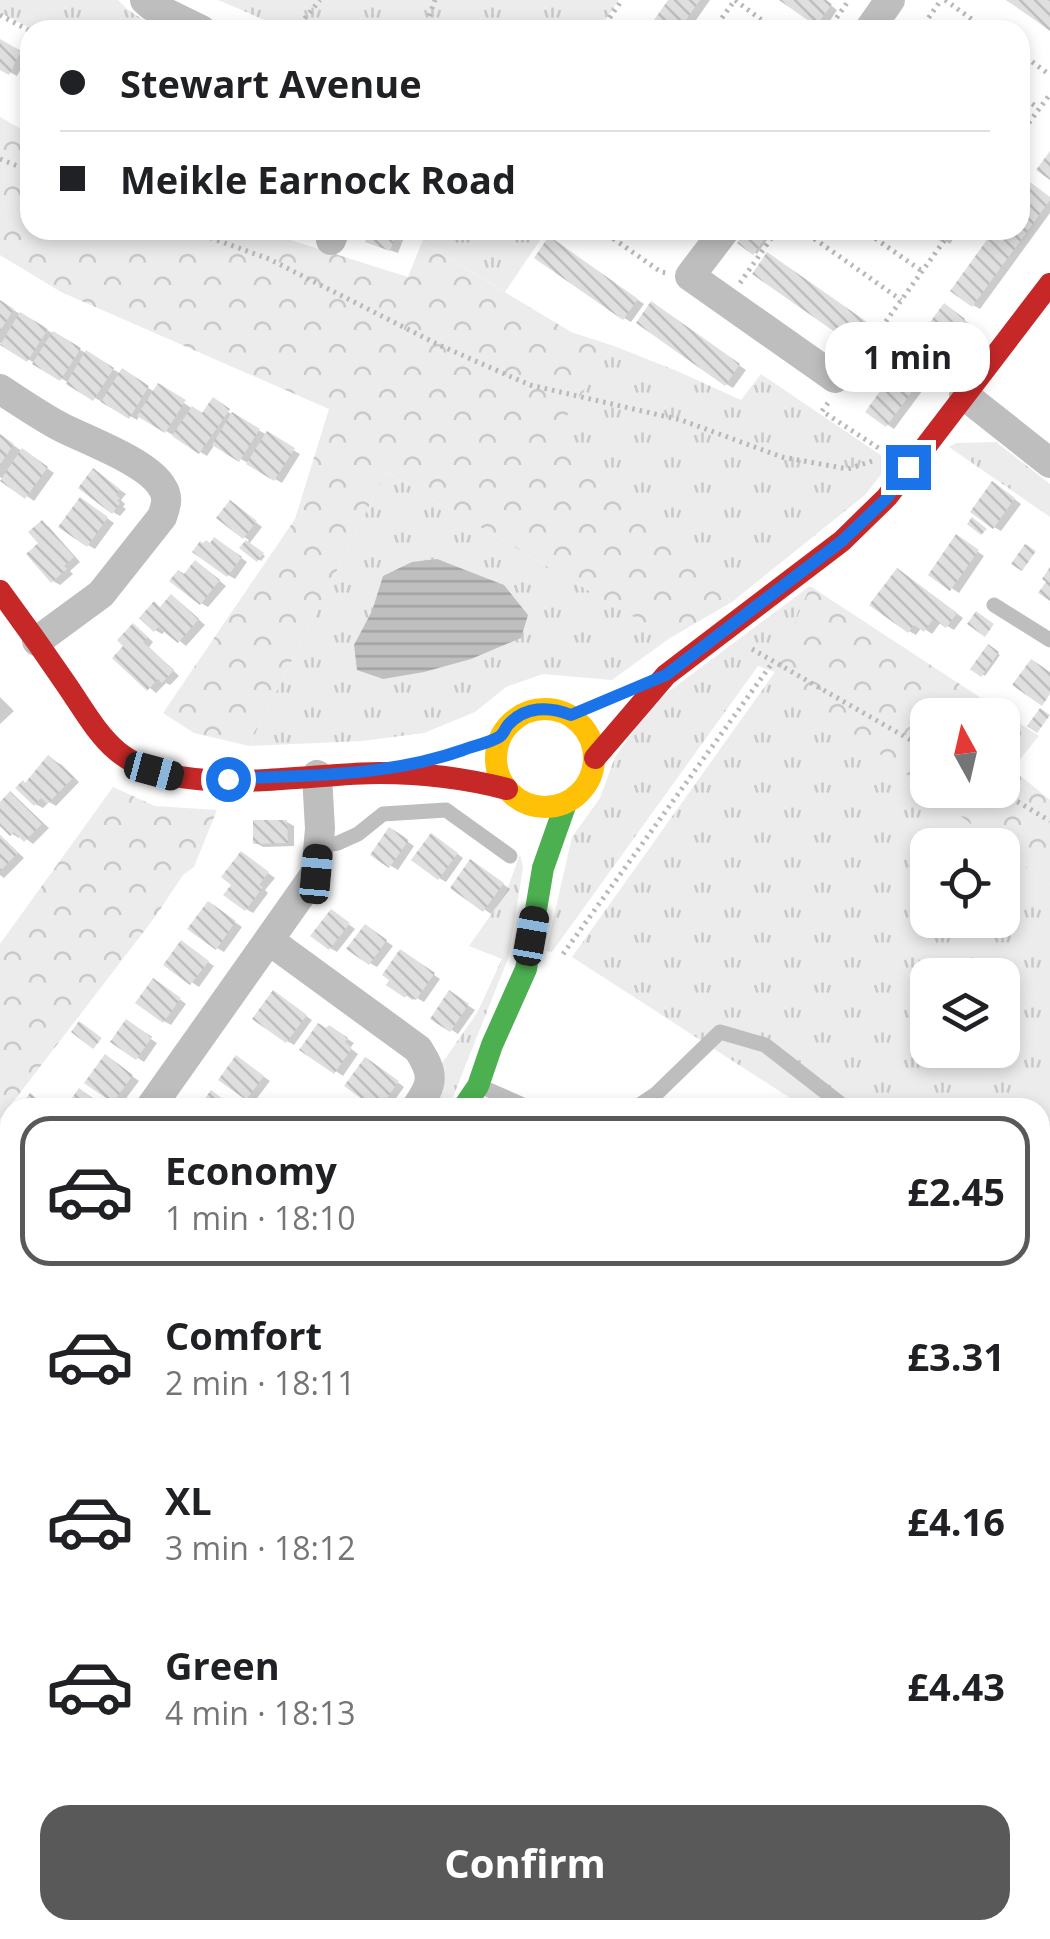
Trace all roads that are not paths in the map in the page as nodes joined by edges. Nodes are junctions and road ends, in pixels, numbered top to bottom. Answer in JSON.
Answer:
{"nodes":[{"id":1,"x":145,"y":0,"type":"edge"},
{"id":2,"x":180,"y":20,"type":"edge"},
{"id":3,"x":717,"y":240,"type":"edge"},
{"id":4,"x":1050,"y":284,"type":"edge"},
{"id":5,"x":843,"y":373,"type":"road end"},
{"id":6,"x":0,"y":389,"type":"edge"},
{"id":7,"x":964,"y":395,"type":"junction"},
{"id":8,"x":1050,"y":463,"type":"edge"},
{"id":9,"x":0,"y":592,"type":"edge"},
{"id":10,"x":994,"y":605,"type":"dead end"},
{"id":11,"x":1050,"y":640,"type":"edge"},
{"id":12,"x":38,"y":642,"type":"junction"},
{"id":13,"x":666,"y":675,"type":"junction"},
{"id":14,"x":618,"y":695,"type":"dead end"},
{"id":15,"x":448,"y":755,"type":"dead end"},
{"id":16,"x":595,"y":758,"type":"junction"},
{"id":17,"x":363,"y":772,"type":"junction"},
{"id":18,"x":317,"y":775,"type":"junction"},
{"id":19,"x":513,"y":794,"type":"junction"},
{"id":20,"x":566,"y":803,"type":"junction"},
{"id":21,"x":318,"y":846,"type":"junction"},
{"id":22,"x":510,"y":856,"type":"dead end"},
{"id":23,"x":543,"y":868,"type":"junction"},
{"id":24,"x":270,"y":941,"type":"junction"},
{"id":25,"x":478,"y":1086,"type":"junction"},
{"id":26,"x":157,"y":1098,"type":"edge"},
{"id":27,"x":423,"y":1098,"type":"edge"},
{"id":28,"x":470,"y":1098,"type":"edge"},
{"id":29,"x":506,"y":1098,"type":"edge"},
{"id":30,"x":650,"y":1098,"type":"edge"},
{"id":31,"x":833,"y":1098,"type":"edge"}],
"edges":[{"from":1,"to":2,"type":"street"},
{"from":3,"to":5,"type":"street"},
{"from":4,"to":7,"type":"street"},
{"from":6,"to":12,"type":"street"},
{"from":7,"to":8,"type":"street"},
{"from":7,"to":13,"type":"street"},
{"from":9,"to":12,"type":"street"},
{"from":10,"to":11,"type":"lane"},
{"from":12,"to":18,"type":"street"},
{"from":13,"to":14,"type":"street"},
{"from":13,"to":16,"type":"street"},
{"from":15,"to":17,"type":"street"},
{"from":16,"to":19,"type":"street"},
{"from":16,"to":20,"type":"street"},
{"from":17,"to":18,"type":"street"},
{"from":17,"to":19,"type":"street"},
{"from":18,"to":21,"type":"street"},
{"from":19,"to":20,"type":"street"},
{"from":19,"to":23,"type":"street"},
{"from":20,"to":23,"type":"street"},
{"from":21,"to":22,"type":"lane"},
{"from":21,"to":24,"type":"street"},
{"from":23,"to":25,"type":"street"},
{"from":24,"to":26,"type":"street"},
{"from":24,"to":27,"type":"street"},
{"from":25,"to":28,"type":"street"},
{"from":25,"to":29,"type":"lane"},
{"from":30,"to":31,"type":"lane"}]}
